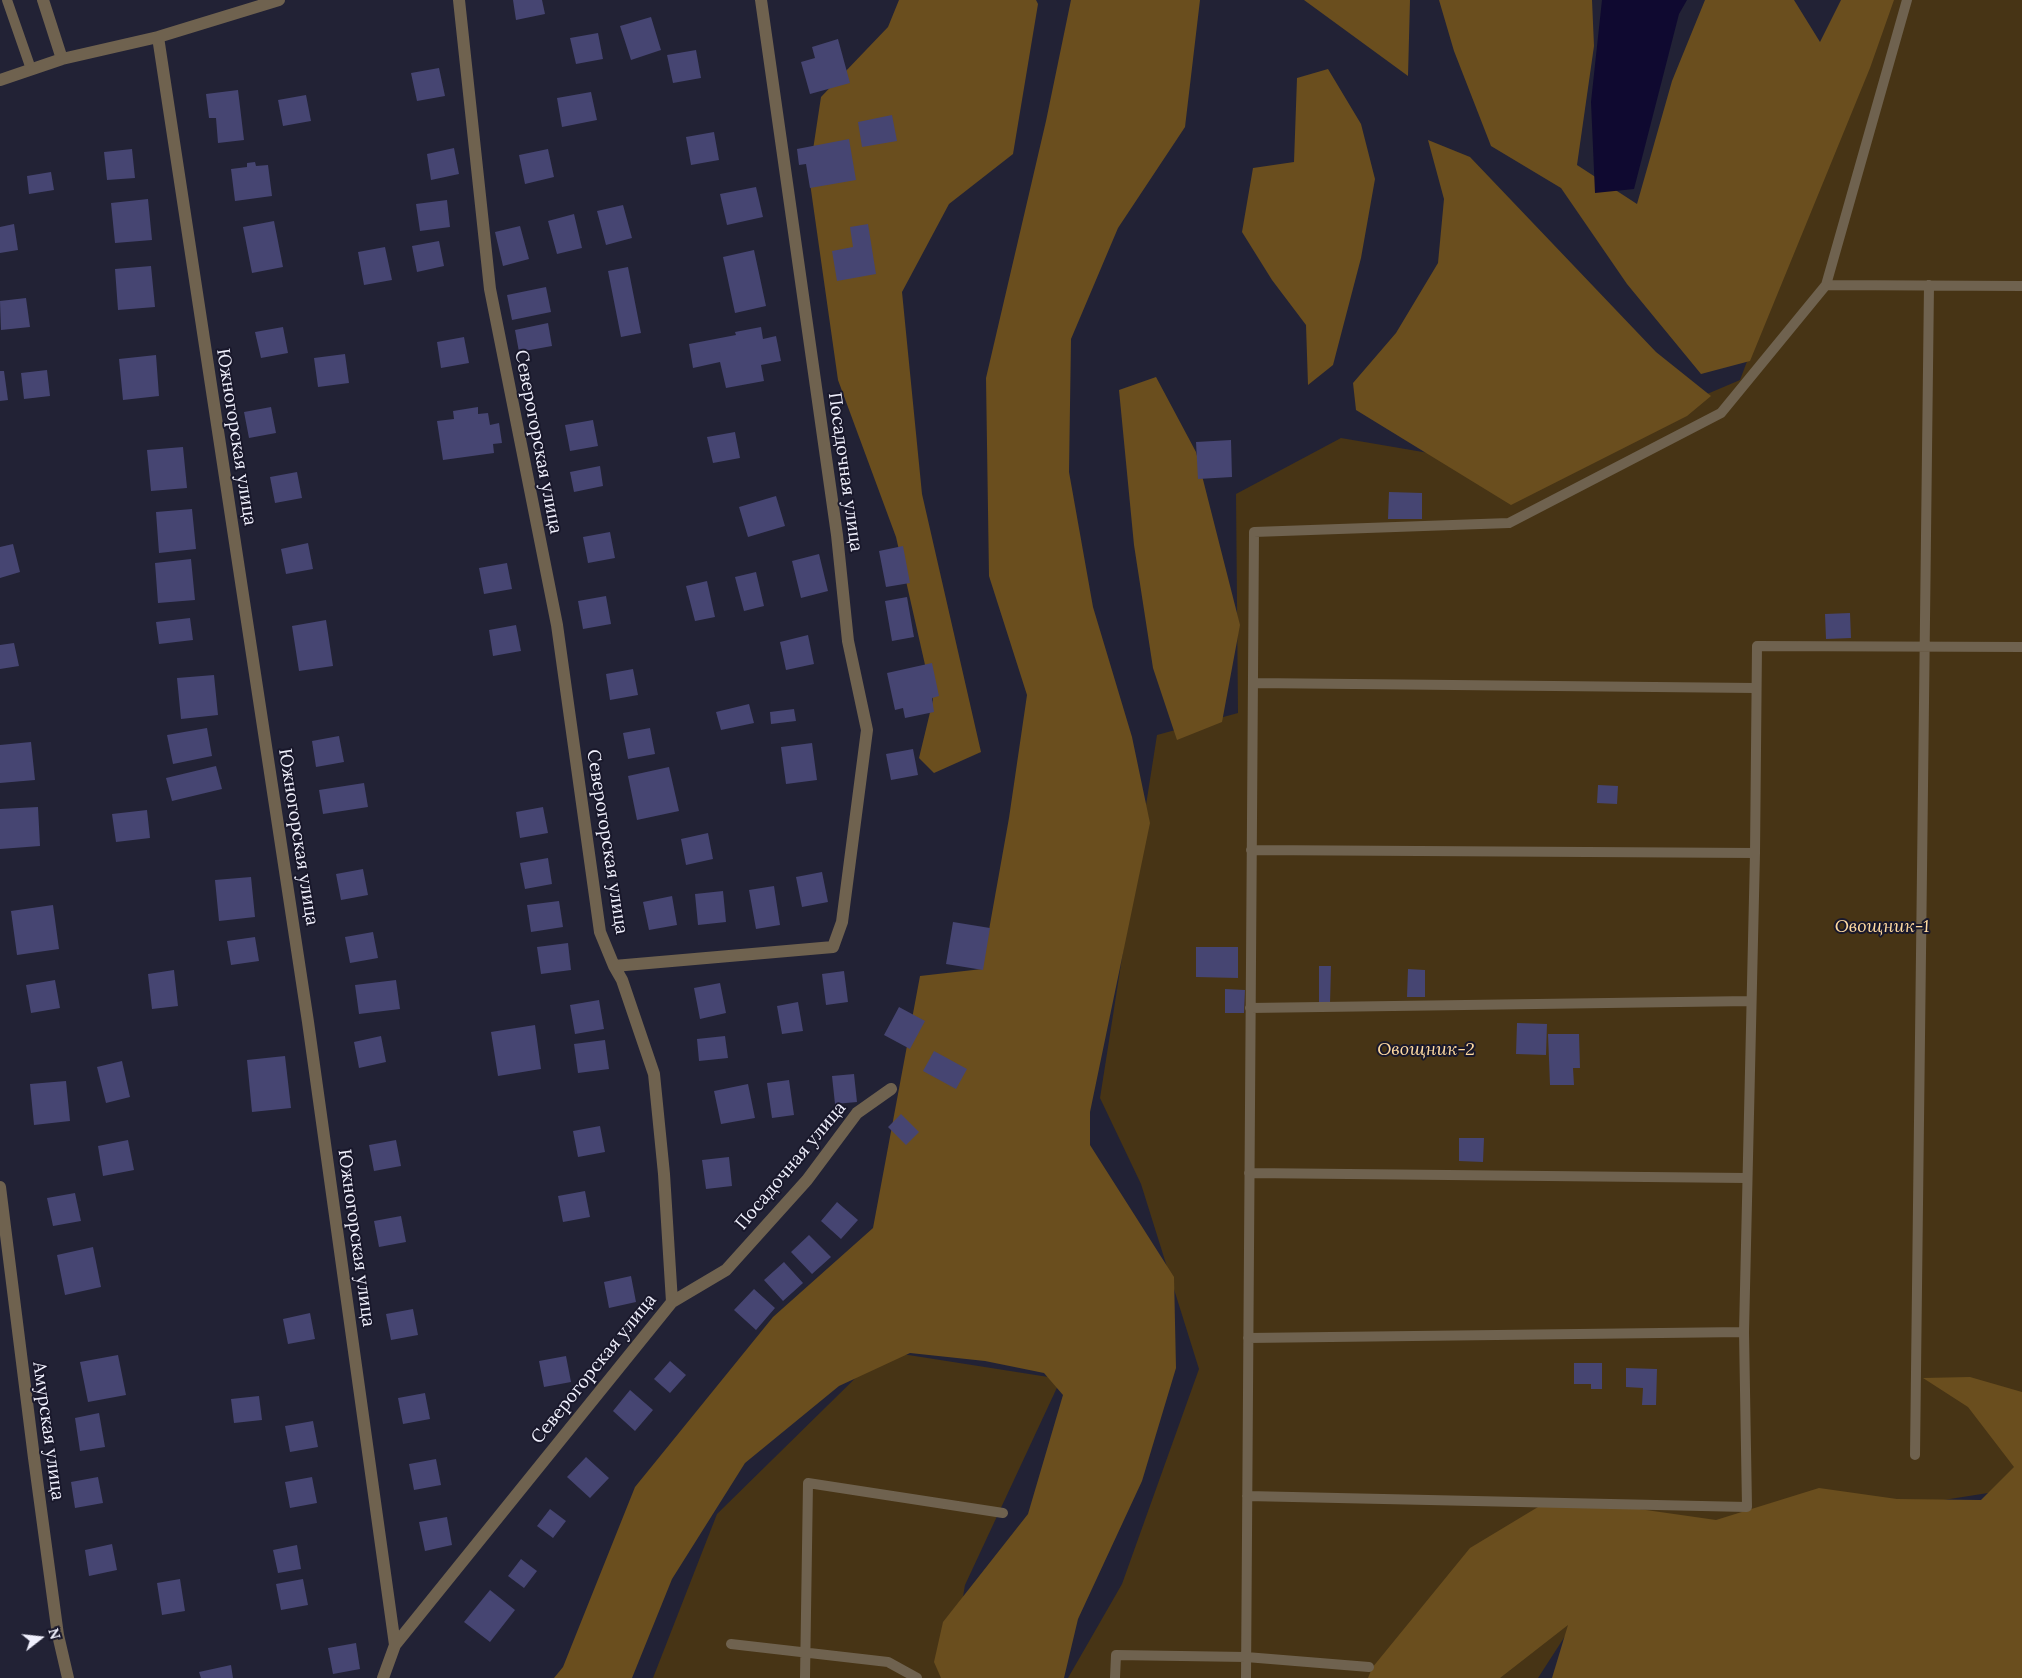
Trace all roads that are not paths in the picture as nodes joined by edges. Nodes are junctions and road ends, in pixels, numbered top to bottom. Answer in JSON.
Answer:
{"nodes":[{"id":1,"x":7,"y":0,"type":"edge"},
{"id":2,"x":43,"y":0,"type":"edge"},
{"id":3,"x":279,"y":0,"type":"edge"},
{"id":4,"x":459,"y":0,"type":"edge"},
{"id":5,"x":761,"y":0,"type":"edge"},
{"id":6,"x":1907,"y":0,"type":"edge"},
{"id":7,"x":158,"y":36,"type":"junction"},
{"id":8,"x":62,"y":58,"type":"junction"},
{"id":9,"x":31,"y":69,"type":"junction"},
{"id":10,"x":0,"y":80,"type":"edge"},
{"id":11,"x":1826,"y":284,"type":"junction"},
{"id":12,"x":1929,"y":285,"type":"junction"},
{"id":13,"x":2022,"y":286,"type":"edge"},
{"id":14,"x":1925,"y":646,"type":"junction"},
{"id":15,"x":2022,"y":647,"type":"edge"},
{"id":16,"x":1253,"y":684,"type":"junction"},
{"id":17,"x":1756,"y":688,"type":"junction"},
{"id":18,"x":1251,"y":850,"type":"junction"},
{"id":19,"x":1755,"y":853,"type":"junction"},
{"id":20,"x":614,"y":966,"type":"junction"},
{"id":21,"x":1751,"y":1001,"type":"junction"},
{"id":22,"x":1250,"y":1008,"type":"junction"},
{"id":23,"x":891,"y":1089,"type":"dead end"},
{"id":24,"x":1249,"y":1173,"type":"junction"},
{"id":25,"x":1746,"y":1178,"type":"junction"},
{"id":26,"x":0,"y":1187,"type":"edge"},
{"id":27,"x":672,"y":1302,"type":"junction"},
{"id":28,"x":1744,"y":1332,"type":"junction"},
{"id":29,"x":1248,"y":1338,"type":"junction"},
{"id":30,"x":1915,"y":1454,"type":"dead end"},
{"id":31,"x":1247,"y":1496,"type":"junction"},
{"id":32,"x":1003,"y":1513,"type":"dead end"},
{"id":33,"x":730,"y":1644,"type":"dead end"},
{"id":34,"x":395,"y":1645,"type":"junction"},
{"id":35,"x":806,"y":1653,"type":"junction"},
{"id":36,"x":1246,"y":1658,"type":"junction"},
{"id":37,"x":1370,"y":1667,"type":"dead end"},
{"id":38,"x":68,"y":1678,"type":"edge"},
{"id":39,"x":383,"y":1678,"type":"edge"},
{"id":40,"x":805,"y":1678,"type":"edge"},
{"id":41,"x":917,"y":1678,"type":"edge"},
{"id":42,"x":1116,"y":1678,"type":"edge"},
{"id":43,"x":1246,"y":1678,"type":"edge"}],
"edges":[{"from":1,"to":9,"type":"lane"},
{"from":2,"to":8,"type":"street"},
{"from":3,"to":7,"type":"street"},
{"from":4,"to":20,"type":"street","name":"Северогорская улица"},
{"from":5,"to":20,"type":"street","name":"Посадочная улица"},
{"from":6,"to":11,"type":"lane"},
{"from":7,"to":8,"type":"street"},
{"from":7,"to":34,"type":"street","name":"Южногорская улица"},
{"from":8,"to":9,"type":"street"},
{"from":9,"to":10,"type":"street"},
{"from":11,"to":12,"type":"lane"},
{"from":11,"to":16,"type":"lane"},
{"from":12,"to":13,"type":"lane"},
{"from":12,"to":14,"type":"lane"},
{"from":14,"to":15,"type":"lane"},
{"from":14,"to":17,"type":"lane"},
{"from":14,"to":30,"type":"lane"},
{"from":16,"to":17,"type":"lane"},
{"from":16,"to":18,"type":"lane"},
{"from":17,"to":19,"type":"lane"},
{"from":18,"to":19,"type":"lane"},
{"from":18,"to":22,"type":"lane"},
{"from":19,"to":21,"type":"lane"},
{"from":20,"to":27,"type":"street","name":"Северогорская улица"},
{"from":21,"to":22,"type":"lane"},
{"from":21,"to":25,"type":"lane"},
{"from":22,"to":24,"type":"lane"},
{"from":23,"to":27,"type":"street","name":"Посадочная улица"},
{"from":24,"to":25,"type":"lane"},
{"from":24,"to":29,"type":"lane"},
{"from":25,"to":28,"type":"lane"},
{"from":26,"to":38,"type":"street","name":"Амурская улица"},
{"from":27,"to":34,"type":"street","name":"Северогорская улица"},
{"from":28,"to":29,"type":"lane"},
{"from":28,"to":31,"type":"lane"},
{"from":29,"to":31,"type":"lane"},
{"from":31,"to":36,"type":"lane"},
{"from":32,"to":35,"type":"lane"},
{"from":33,"to":35,"type":"lane"},
{"from":34,"to":39,"type":"street","name":"Северогорская улица"},
{"from":35,"to":40,"type":"lane"},
{"from":35,"to":41,"type":"lane"},
{"from":36,"to":37,"type":"lane"},
{"from":36,"to":42,"type":"lane"},
{"from":36,"to":43,"type":"lane"}]}
